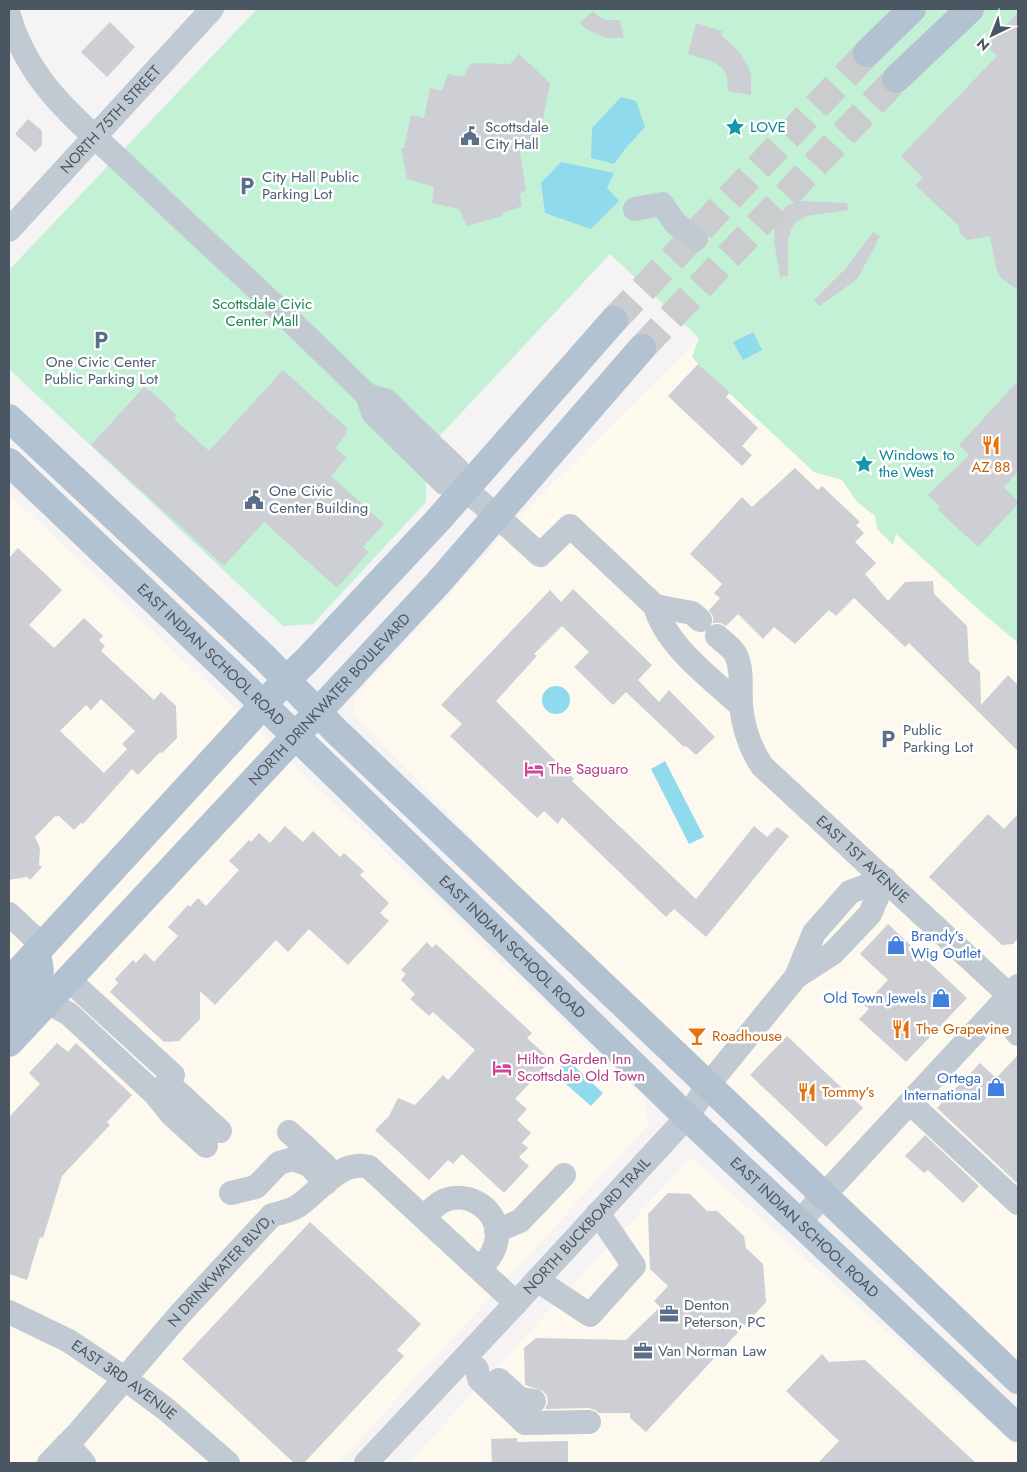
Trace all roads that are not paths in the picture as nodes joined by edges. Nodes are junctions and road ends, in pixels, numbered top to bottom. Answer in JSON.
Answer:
{"nodes":[{"id":1,"x":212,"y":9,"type":"edge"},
{"id":2,"x":912,"y":9,"type":"edge"},
{"id":3,"x":970,"y":9,"type":"edge"},
{"id":4,"x":9,"y":15,"type":"edge"},
{"id":5,"x":867,"y":53,"type":"tunnel mouth"},
{"id":6,"x":896,"y":79,"type":"tunnel mouth"},
{"id":7,"x":96,"y":138,"type":"junction"},
{"id":8,"x":635,"y":209,"type":"dead end"},
{"id":9,"x":9,"y":230,"type":"edge"},
{"id":10,"x":696,"y":239,"type":"dead end"},
{"id":11,"x":614,"y":320,"type":"tunnel mouth"},
{"id":12,"x":642,"y":348,"type":"tunnel mouth"},
{"id":13,"x":9,"y":418,"type":"edge"},
{"id":14,"x":9,"y":462,"type":"edge"},
{"id":15,"x":466,"y":490,"type":"junction"},
{"id":16,"x":498,"y":516,"type":"junction"},
{"id":17,"x":655,"y":606,"type":"junction"},
{"id":18,"x":700,"y":620,"type":"dead end"},
{"id":19,"x":717,"y":636,"type":"dead end"},
{"id":20,"x":286,"y":680,"type":"junction"},
{"id":21,"x":263,"y":705,"type":"junction"},
{"id":22,"x":741,"y":706,"type":"junction"},
{"id":23,"x":318,"y":712,"type":"junction"},
{"id":24,"x":295,"y":737,"type":"junction"},
{"id":25,"x":885,"y":879,"type":"junction"},
{"id":26,"x":9,"y":914,"type":"edge"},
{"id":27,"x":39,"y":948,"type":"junction"},
{"id":28,"x":68,"y":980,"type":"junction"},
{"id":29,"x":9,"y":982,"type":"edge"},
{"id":30,"x":1015,"y":993,"type":"edge"},
{"id":31,"x":47,"y":1002,"type":"junction"},
{"id":32,"x":9,"y":1016,"type":"edge"},
{"id":33,"x":1018,"y":1034,"type":"edge"},
{"id":34,"x":9,"y":1043,"type":"edge"},
{"id":35,"x":709,"y":1084,"type":"junction"},
{"id":36,"x":910,"y":1103,"type":"junction"},
{"id":37,"x":687,"y":1117,"type":"junction"},
{"id":38,"x":288,"y":1132,"type":"dead end"},
{"id":39,"x":564,"y":1175,"type":"dead end"},
{"id":40,"x":331,"y":1179,"type":"junction"},
{"id":41,"x":231,"y":1193,"type":"dead end"},
{"id":42,"x":825,"y":1196,"type":"junction"},
{"id":43,"x":1018,"y":1203,"type":"edge"},
{"id":44,"x":598,"y":1213,"type":"junction"},
{"id":45,"x":424,"y":1218,"type":"junction"},
{"id":46,"x":799,"y":1222,"type":"junction"},
{"id":47,"x":496,"y":1231,"type":"junction"},
{"id":48,"x":480,"y":1269,"type":"junction"},
{"id":49,"x":537,"y":1280,"type":"junction"},
{"id":50,"x":516,"y":1303,"type":"junction"},
{"id":51,"x":9,"y":1312,"type":"edge"},
{"id":52,"x":471,"y":1363,"type":"junction"},
{"id":53,"x":124,"y":1378,"type":"junction"},
{"id":54,"x":1018,"y":1380,"type":"edge"},
{"id":55,"x":534,"y":1400,"type":"dead end"},
{"id":56,"x":589,"y":1422,"type":"dead end"},
{"id":57,"x":1018,"y":1428,"type":"edge"},
{"id":58,"x":67,"y":1444,"type":"junction"},
{"id":59,"x":49,"y":1463,"type":"edge"},
{"id":60,"x":84,"y":1463,"type":"edge"},
{"id":61,"x":228,"y":1463,"type":"edge"},
{"id":62,"x":366,"y":1463,"type":"edge"}],
"edges":[{"from":1,"to":7,"type":"street","name":"NORTH 75TH STREET"},
{"from":2,"to":5,"type":"main road"},
{"from":3,"to":6,"type":"main road"},
{"from":4,"to":7,"type":"street"},
{"from":7,"to":9,"type":"street","name":"NORTH 75TH STREET"},
{"from":7,"to":15,"type":"street"},
{"from":8,"to":10,"type":"street"},
{"from":11,"to":15,"type":"main road"},
{"from":12,"to":16,"type":"main road","name":"NORTH DRINKWATER BOULEVARD"},
{"from":13,"to":20,"type":"main road"},
{"from":14,"to":21,"type":"main road","name":"EAST INDIAN SCHOOL ROAD"},
{"from":15,"to":16,"type":"street"},
{"from":15,"to":20,"type":"main road"},
{"from":16,"to":17,"type":"street"},
{"from":16,"to":23,"type":"main road","name":"NORTH DRINKWATER BOULEVARD"},
{"from":17,"to":18,"type":"street"},
{"from":17,"to":22,"type":"street"},
{"from":19,"to":22,"type":"street","name":"EAST 1ST AVENUE"},
{"from":20,"to":21,"type":"main road"},
{"from":20,"to":23,"type":"main road"},
{"from":21,"to":24,"type":"main road","name":"EAST INDIAN SCHOOL ROAD"},
{"from":21,"to":27,"type":"main road"},
{"from":22,"to":25,"type":"street","name":"EAST 1ST AVENUE"},
{"from":23,"to":24,"type":"main road","name":"NORTH DRINKWATER BOULEVARD"},
{"from":23,"to":35,"type":"main road"},
{"from":24,"to":28,"type":"main road","name":"NORTH DRINKWATER BOULEVARD"},
{"from":24,"to":37,"type":"main road","name":"EAST INDIAN SCHOOL ROAD"},
{"from":25,"to":30,"type":"street","name":"EAST 1ST AVENUE"},
{"from":25,"to":35,"type":"street","name":"NORTH BUCKBOARD TRAIL"},
{"from":26,"to":27,"type":"street"},
{"from":27,"to":29,"type":"main road"},
{"from":27,"to":32,"type":"main road"},
{"from":28,"to":31,"type":"main road","name":"NORTH DRINKWATER BOULEVARD"},
{"from":28,"to":31,"type":"street"},
{"from":30,"to":33,"type":"street"},
{"from":30,"to":36,"type":"street"},
{"from":31,"to":34,"type":"main road","name":"NORTH DRINKWATER BOULEVARD"},
{"from":35,"to":37,"type":"street","name":"NORTH BUCKBOARD TRAIL"},
{"from":35,"to":42,"type":"main road"},
{"from":36,"to":42,"type":"street"},
{"from":36,"to":43,"type":"street"},
{"from":37,"to":44,"type":"street","name":"NORTH BUCKBOARD TRAIL"},
{"from":37,"to":46,"type":"main road","name":"EAST INDIAN SCHOOL ROAD"},
{"from":38,"to":40,"type":"street"},
{"from":39,"to":47,"type":"street"},
{"from":40,"to":41,"type":"street"},
{"from":40,"to":45,"type":"street","name":"N DRINKWATER BLVD,"},
{"from":40,"to":53,"type":"street","name":"N DRINKWATER BLVD,"},
{"from":42,"to":46,"type":"street"},
{"from":42,"to":54,"type":"main road"},
{"from":44,"to":49,"type":"street","name":"NORTH BUCKBOARD TRAIL"},
{"from":44,"to":49,"type":"street"},
{"from":45,"to":47,"type":"street"},
{"from":45,"to":48,"type":"street"},
{"from":46,"to":57,"type":"main road","name":"EAST INDIAN SCHOOL ROAD"},
{"from":47,"to":48,"type":"street"},
{"from":48,"to":50,"type":"street"},
{"from":49,"to":50,"type":"street","name":"NORTH BUCKBOARD TRAIL"},
{"from":50,"to":52,"type":"street","name":"NORTH BUCKBOARD TRAIL"},
{"from":51,"to":53,"type":"street","name":"EAST 3RD AVENUE"},
{"from":52,"to":55,"type":"street"},
{"from":52,"to":56,"type":"street"},
{"from":52,"to":62,"type":"street","name":"NORTH BUCKBOARD TRAIL"},
{"from":53,"to":58,"type":"street","name":"N DRINKWATER BLVD,"},
{"from":53,"to":61,"type":"street","name":"EAST 3RD AVENUE"},
{"from":58,"to":59,"type":"street","name":"N DRINKWATER BLVD,"},
{"from":58,"to":60,"type":"street"}]}
